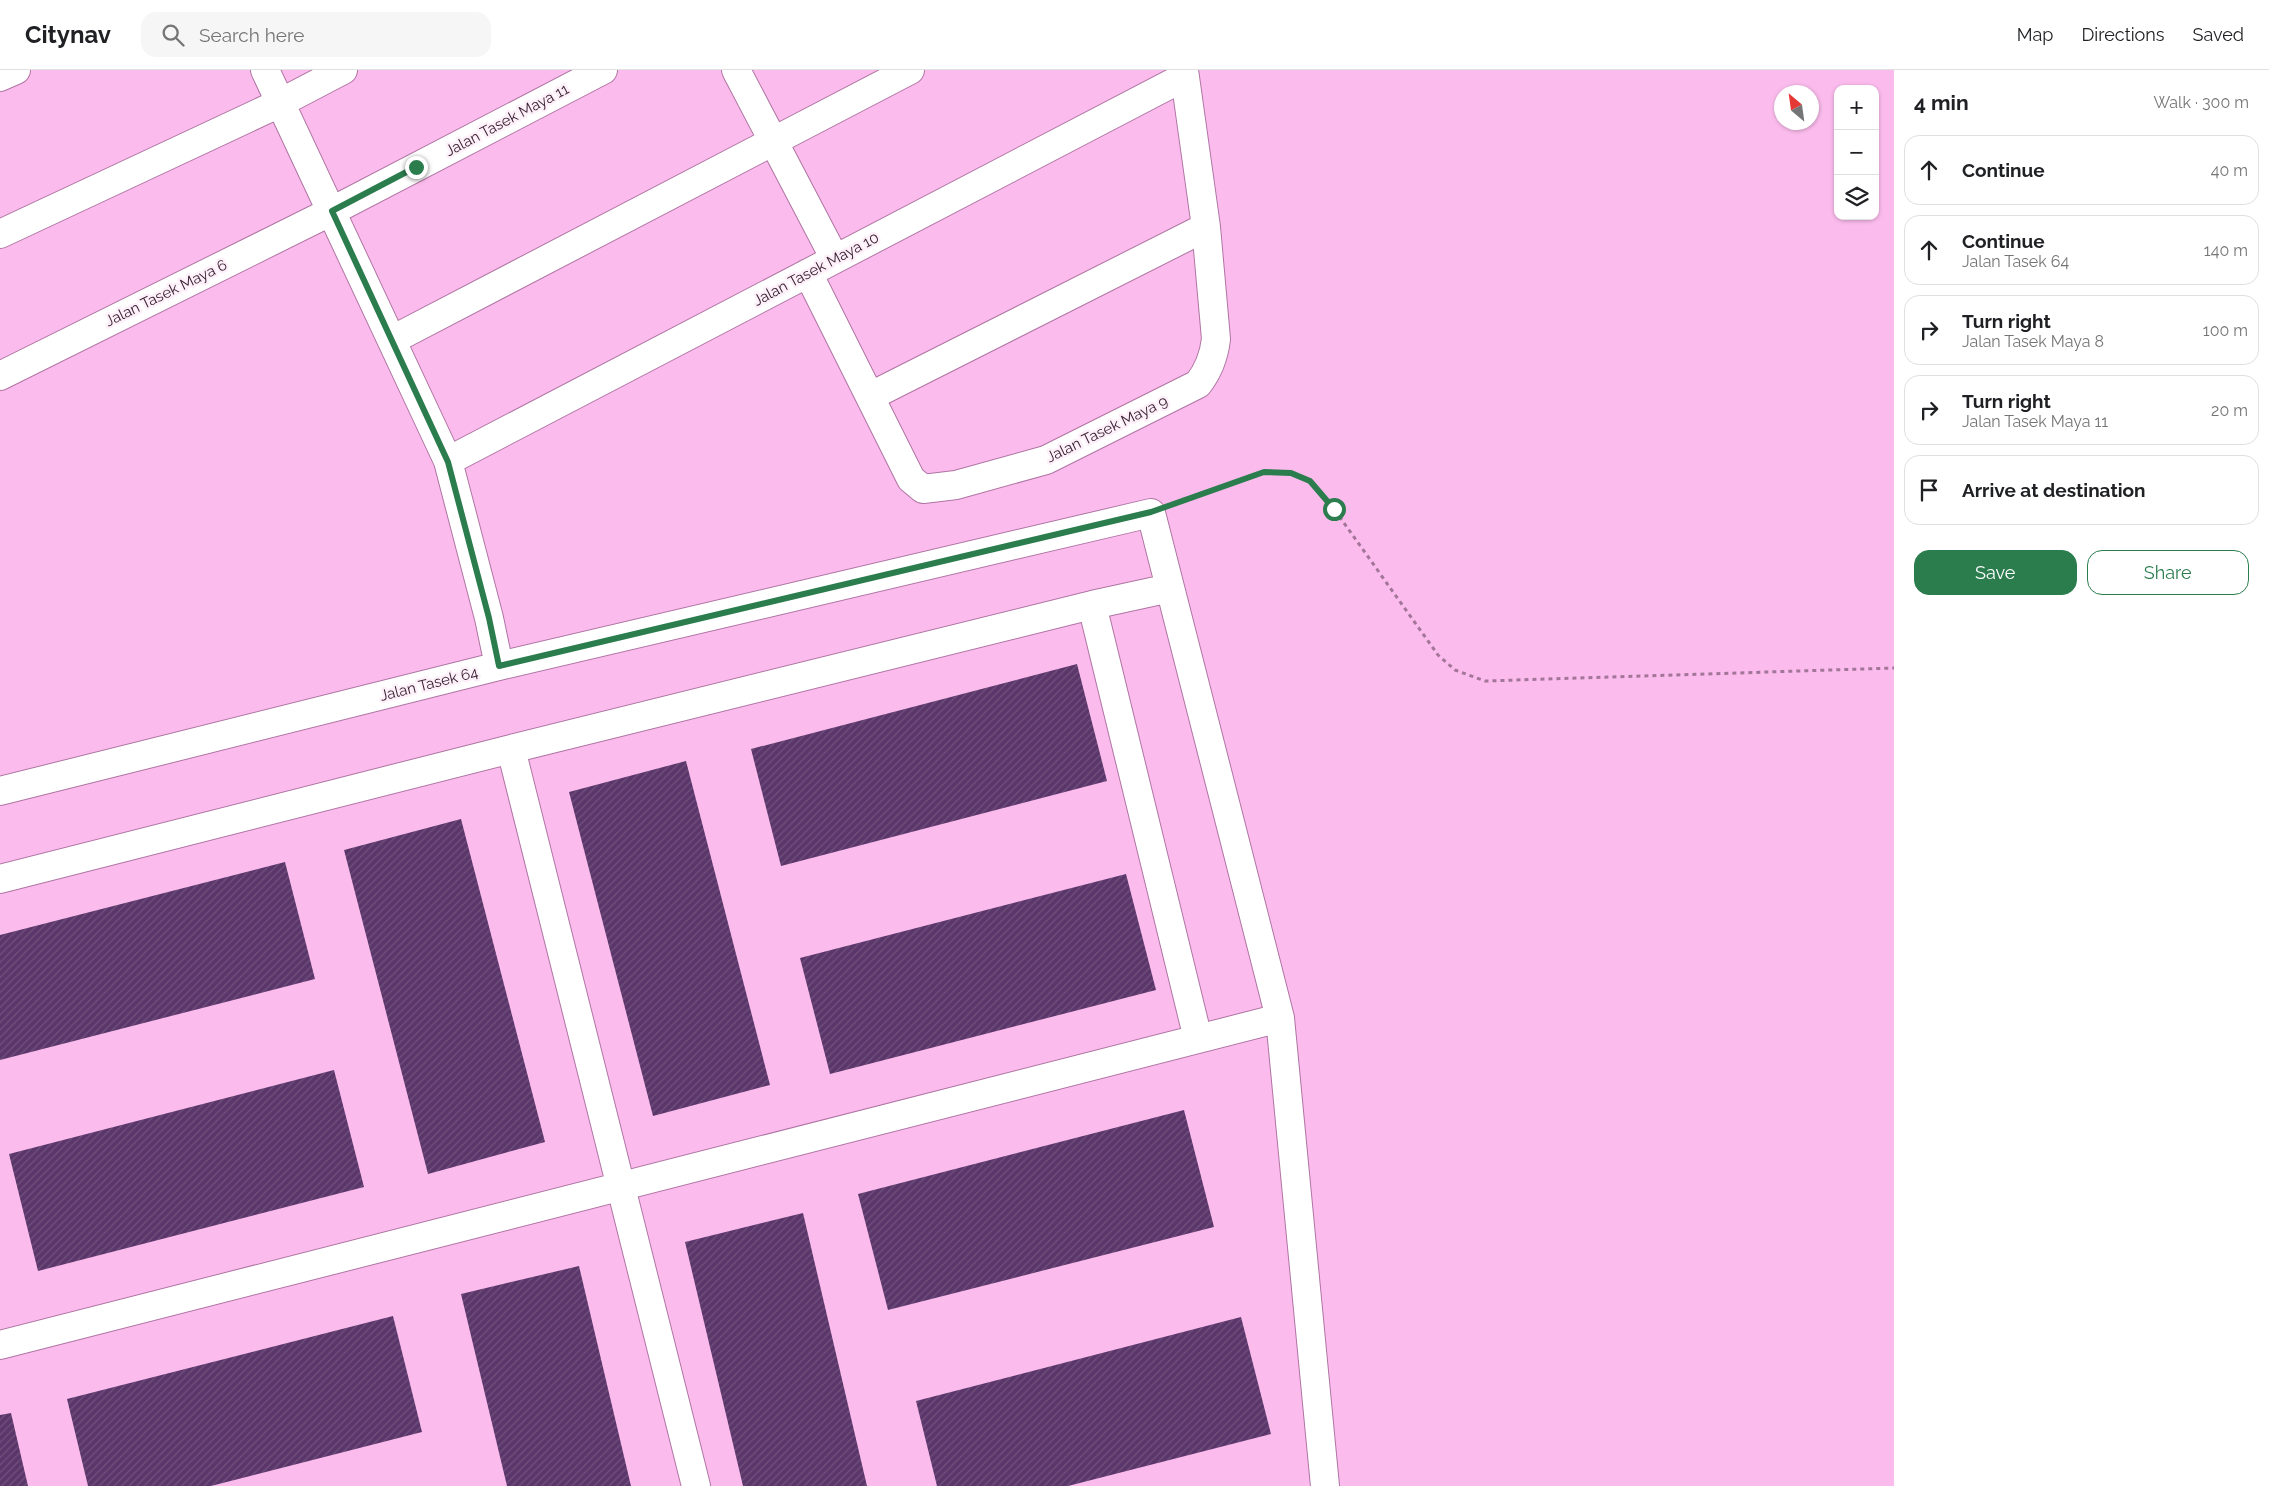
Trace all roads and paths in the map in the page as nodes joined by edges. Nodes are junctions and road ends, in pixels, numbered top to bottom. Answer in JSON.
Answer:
{"nodes":[{"id":1,"x":16,"y":70,"type":"edge"},
{"id":2,"x":265,"y":70,"type":"edge"},
{"id":3,"x":342,"y":70,"type":"edge"},
{"id":4,"x":602,"y":70,"type":"edge"},
{"id":5,"x":736,"y":70,"type":"edge"},
{"id":6,"x":910,"y":70,"type":"edge"},
{"id":7,"x":1184,"y":74,"type":"edge"},
{"id":8,"x":0,"y":77,"type":"edge"},
{"id":9,"x":280,"y":103,"type":"junction"},
{"id":10,"x":774,"y":141,"type":"junction"},
{"id":11,"x":332,"y":211,"type":"junction"},
{"id":12,"x":1206,"y":227,"type":"junction"},
{"id":13,"x":0,"y":234,"type":"edge"},
{"id":14,"x":835,"y":259,"type":"junction"},
{"id":15,"x":808,"y":274,"type":"junction"},
{"id":16,"x":392,"y":340,"type":"junction"},
{"id":17,"x":0,"y":376,"type":"edge"},
{"id":18,"x":871,"y":396,"type":"junction"},
{"id":19,"x":448,"y":462,"type":"junction"},
{"id":20,"x":1151,"y":512,"type":"junction"},
{"id":21,"x":1170,"y":588,"type":"junction"},
{"id":22,"x":1092,"y":605,"type":"junction"},
{"id":23,"x":499,"y":666,"type":"junction"},
{"id":24,"x":1894,"y":668,"type":"edge"},
{"id":25,"x":511,"y":749,"type":"junction"},
{"id":26,"x":0,"y":791,"type":"edge"},
{"id":27,"x":0,"y":879,"type":"edge"},
{"id":28,"x":1280,"y":1018,"type":"junction"},
{"id":29,"x":1198,"y":1039,"type":"junction"},
{"id":30,"x":620,"y":1186,"type":"junction"},
{"id":31,"x":0,"y":1344,"type":"edge"},
{"id":32,"x":1323,"y":1485,"type":"edge"},
{"id":33,"x":696,"y":1486,"type":"edge"}],
"edges":[{"from":1,"to":8,"type":"street"},
{"from":2,"to":9,"type":"street"},
{"from":3,"to":9,"type":"street"},
{"from":4,"to":11,"type":"street","name":"Jalan Tasek Maya 11"},
{"from":5,"to":10,"type":"street"},
{"from":6,"to":10,"type":"street"},
{"from":7,"to":12,"type":"street"},
{"from":7,"to":14,"type":"street","name":"Jalan Tasek Maya 10"},
{"from":9,"to":11,"type":"street"},
{"from":9,"to":13,"type":"street"},
{"from":10,"to":14,"type":"street"},
{"from":10,"to":16,"type":"street"},
{"from":11,"to":16,"type":"street"},
{"from":11,"to":17,"type":"street","name":"Jalan Tasek Maya 6"},
{"from":12,"to":18,"type":"street"},
{"from":12,"to":18,"type":"street","name":"Jalan Tasek Maya 9"},
{"from":14,"to":15,"type":"street","name":"Jalan Tasek Maya 10"},
{"from":15,"to":18,"type":"street"},
{"from":15,"to":19,"type":"street","name":"Jalan Tasek Maya 10"},
{"from":16,"to":19,"type":"street"},
{"from":19,"to":23,"type":"street"},
{"from":20,"to":21,"type":"street"},
{"from":20,"to":23,"type":"street","name":"Jalan Tasek 64"},
{"from":20,"to":24,"type":"path"},
{"from":21,"to":22,"type":"street"},
{"from":21,"to":28,"type":"street"},
{"from":22,"to":25,"type":"street"},
{"from":22,"to":29,"type":"street"},
{"from":23,"to":26,"type":"street","name":"Jalan Tasek 64"},
{"from":25,"to":27,"type":"street"},
{"from":25,"to":30,"type":"street"},
{"from":28,"to":29,"type":"street"},
{"from":28,"to":32,"type":"street"},
{"from":29,"to":30,"type":"street"},
{"from":30,"to":31,"type":"street"},
{"from":30,"to":33,"type":"street"}]}
